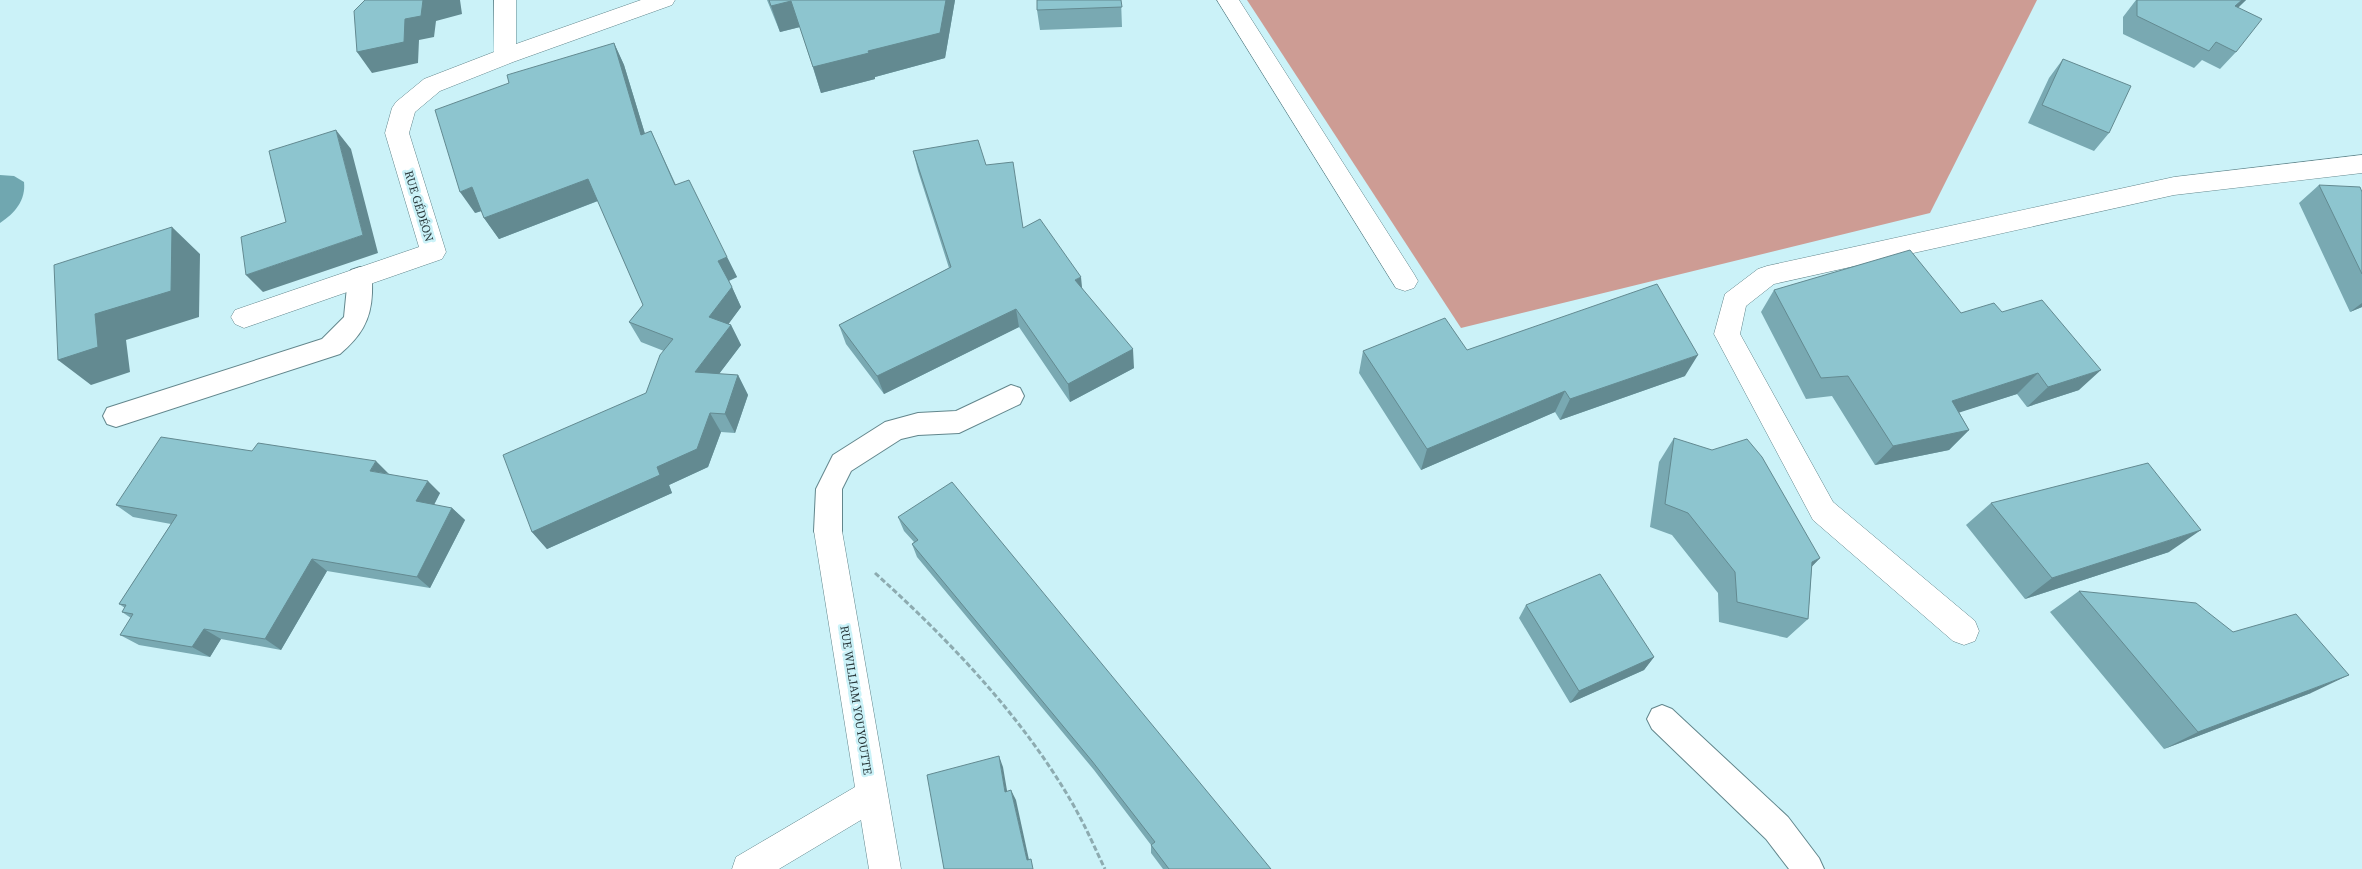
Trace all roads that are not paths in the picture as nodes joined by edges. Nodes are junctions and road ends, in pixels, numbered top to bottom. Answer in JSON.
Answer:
{"nodes":[{"id":1,"x":505,"y":0,"type":"edge"},
{"id":2,"x":664,"y":0,"type":"edge"},
{"id":3,"x":1228,"y":0,"type":"edge"},
{"id":4,"x":505,"y":56,"type":"junction"},
{"id":5,"x":2362,"y":164,"type":"edge"},
{"id":6,"x":360,"y":277,"type":"junction"},
{"id":7,"x":1405,"y":281,"type":"dead end"},
{"id":8,"x":244,"y":317,"type":"dead end"},
{"id":9,"x":1011,"y":396,"type":"dead end"},
{"id":10,"x":116,"y":416,"type":"dead end"},
{"id":11,"x":828,"y":531,"type":"joint"},
{"id":12,"x":1964,"y":631,"type":"dead end"},
{"id":13,"x":1662,"y":719,"type":"dead end"},
{"id":14,"x":872,"y":795,"type":"junction"},
{"id":15,"x":748,"y":869,"type":"edge"},
{"id":16,"x":885,"y":869,"type":"edge"},
{"id":17,"x":1808,"y":869,"type":"edge"}],
"edges":[{"from":1,"to":4,"type":"street"},
{"from":2,"to":4,"type":"street","name":"RUE GÉDÉON"},
{"from":3,"to":7,"type":"street"},
{"from":4,"to":6,"type":"street","name":"RUE GÉDÉON"},
{"from":5,"to":12,"type":"street"},
{"from":6,"to":8,"type":"street","name":"RUE GÉDÉON"},
{"from":6,"to":10,"type":"lane"},
{"from":9,"to":11,"type":"lane"},
{"from":11,"to":14,"type":"street","name":"RUE WILLIAM YOUYOUTTE"},
{"from":13,"to":17,"type":"lane"},
{"from":14,"to":15,"type":"street"},
{"from":14,"to":16,"type":"street","name":"RUE WILLIAM YOUYOUTTE"}]}
